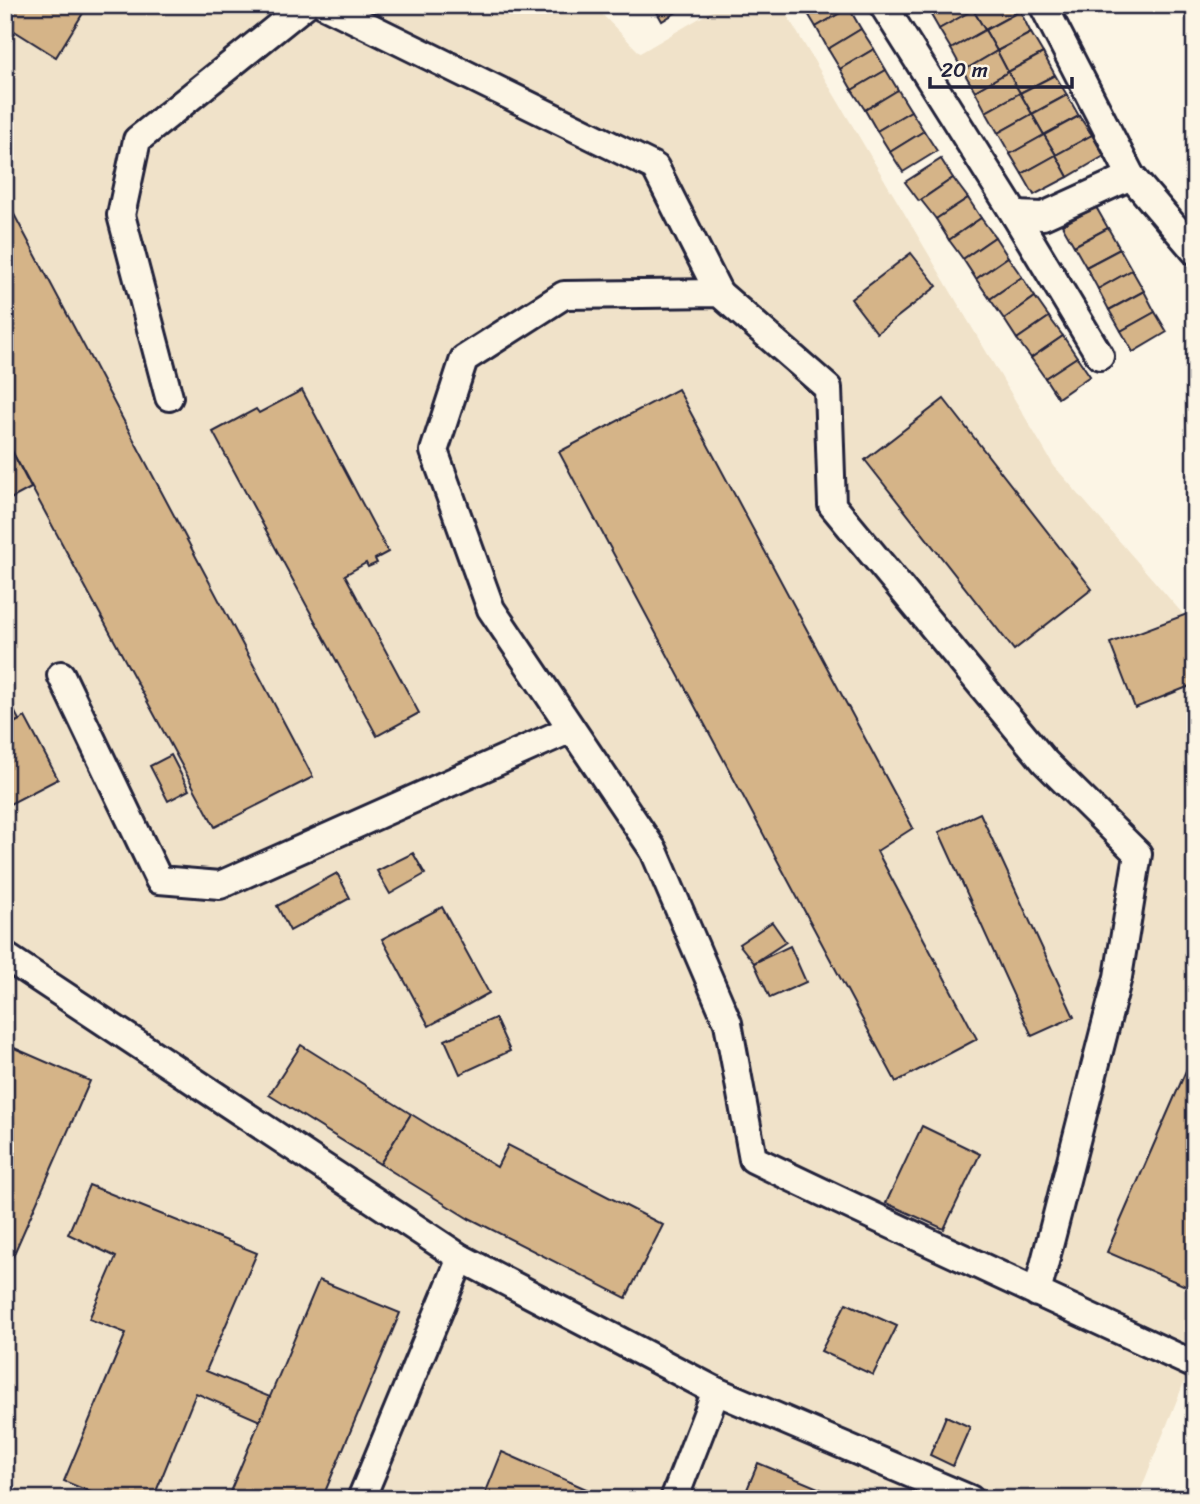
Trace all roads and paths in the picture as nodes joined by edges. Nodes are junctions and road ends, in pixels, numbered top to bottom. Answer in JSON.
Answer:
{"nodes":[{"id":1,"x":305,"y":5,"type":"edge"},
{"id":2,"x":325,"y":5,"type":"edge"},
{"id":3,"x":883,"y":5,"type":"edge"},
{"id":4,"x":1043,"y":5,"type":"edge"},
{"id":5,"x":1131,"y":176,"type":"junction"},
{"id":6,"x":1015,"y":215,"type":"junction"},
{"id":7,"x":1195,"y":251,"type":"edge"},
{"id":8,"x":719,"y":293,"type":"junction"},
{"id":9,"x":1100,"y":356,"type":"dead end"},
{"id":10,"x":169,"y":397,"type":"dead end"},
{"id":11,"x":61,"y":675,"type":"dead end"},
{"id":12,"x":571,"y":729,"type":"junction"},
{"id":13,"x":5,"y":956,"type":"edge"},
{"id":14,"x":461,"y":1258,"type":"junction"},
{"id":15,"x":1037,"y":1293,"type":"junction"},
{"id":16,"x":1195,"y":1365,"type":"edge"},
{"id":17,"x":716,"y":1391,"type":"junction"},
{"id":18,"x":916,"y":1489,"type":"edge"},
{"id":19,"x":361,"y":1499,"type":"edge"},
{"id":20,"x":674,"y":1499,"type":"edge"},
{"id":21,"x":970,"y":1499,"type":"edge"}],
"edges":[{"from":1,"to":10,"type":"lane"},
{"from":2,"to":8,"type":"lane"},
{"from":3,"to":6,"type":"lane"},
{"from":4,"to":5,"type":"lane"},
{"from":5,"to":6,"type":"lane"},
{"from":5,"to":7,"type":"lane"},
{"from":6,"to":9,"type":"lane"},
{"from":8,"to":12,"type":"lane"},
{"from":8,"to":15,"type":"lane"},
{"from":11,"to":12,"type":"lane"},
{"from":12,"to":15,"type":"lane"},
{"from":13,"to":14,"type":"lane"},
{"from":14,"to":17,"type":"lane"},
{"from":14,"to":19,"type":"lane"},
{"from":15,"to":16,"type":"lane"},
{"from":17,"to":18,"type":"lane"},
{"from":17,"to":20,"type":"lane"},
{"from":18,"to":21,"type":"lane"}]}
